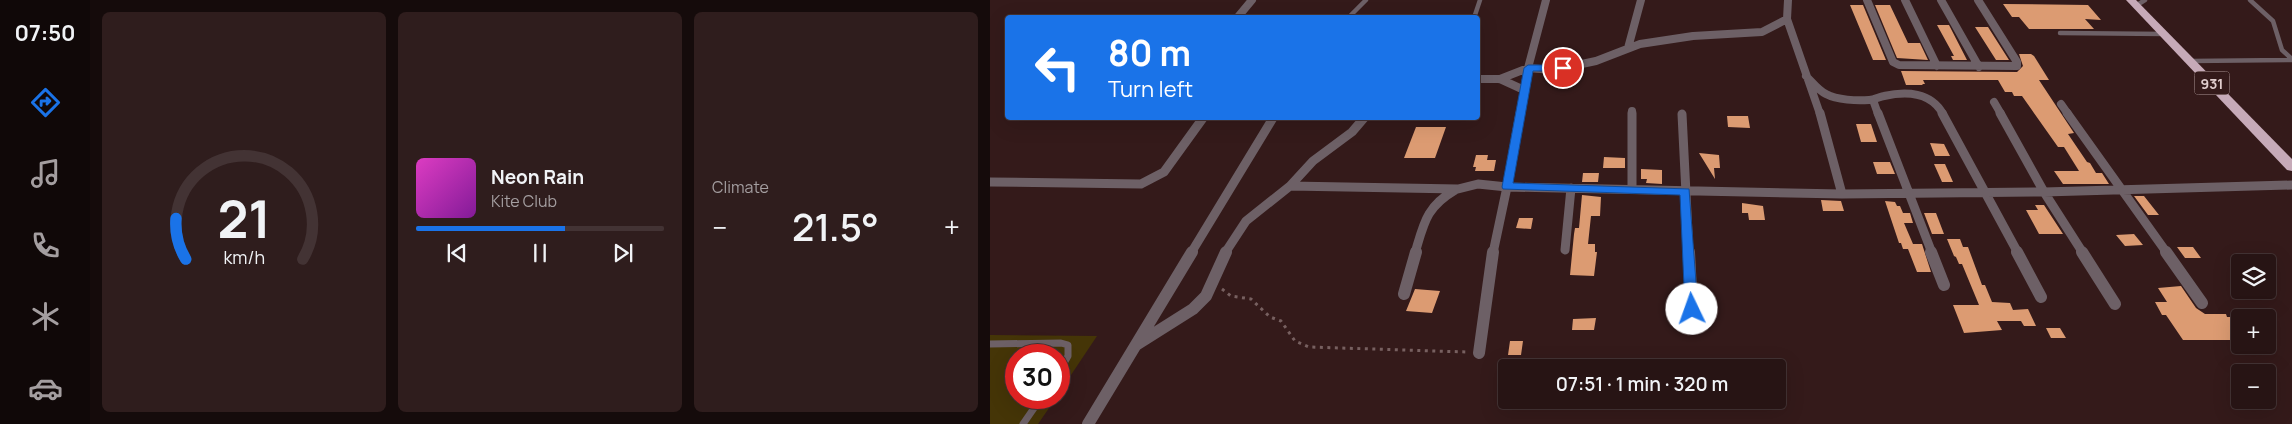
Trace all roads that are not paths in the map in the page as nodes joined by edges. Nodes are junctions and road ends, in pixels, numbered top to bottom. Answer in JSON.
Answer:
{"nodes":[{"id":1,"x":1252,"y":0,"type":"edge"},
{"id":2,"x":1366,"y":0,"type":"edge"},
{"id":3,"x":1480,"y":0,"type":"edge"},
{"id":4,"x":1546,"y":0,"type":"edge"},
{"id":5,"x":1641,"y":0,"type":"edge"},
{"id":6,"x":1788,"y":0,"type":"edge"},
{"id":7,"x":1867,"y":0,"type":"edge"},
{"id":8,"x":1905,"y":0,"type":"edge"},
{"id":9,"x":1941,"y":0,"type":"edge"},
{"id":10,"x":1978,"y":0,"type":"edge"},
{"id":11,"x":2250,"y":0,"type":"edge"},
{"id":12,"x":2138,"y":2,"type":"edge"},
{"id":13,"x":1240,"y":15,"type":"edge"},
{"id":14,"x":1351,"y":15,"type":"edge"},
{"id":15,"x":1475,"y":15,"type":"edge"},
{"id":16,"x":1787,"y":19,"type":"junction"},
{"id":17,"x":2060,"y":33,"type":"dead end"},
{"id":18,"x":2165,"y":34,"type":"junction"},
{"id":19,"x":1628,"y":48,"type":"junction"},
{"id":20,"x":2292,"y":60,"type":"edge"},
{"id":21,"x":2191,"y":61,"type":"junction"},
{"id":22,"x":1937,"y":66,"type":"junction"},
{"id":23,"x":1979,"y":66,"type":"junction"},
{"id":24,"x":1528,"y":68,"type":"junction"},
{"id":25,"x":1806,"y":76,"type":"junction"},
{"id":26,"x":1480,"y":79,"type":"edge"},
{"id":27,"x":1500,"y":79,"type":"junction"},
{"id":28,"x":1524,"y":90,"type":"junction"},
{"id":29,"x":1873,"y":100,"type":"junction"},
{"id":30,"x":1994,"y":102,"type":"dead end"},
{"id":31,"x":2061,"y":104,"type":"dead end"},
{"id":32,"x":1632,"y":111,"type":"dead end"},
{"id":33,"x":1682,"y":114,"type":"dead end"},
{"id":34,"x":1202,"y":120,"type":"edge"},
{"id":35,"x":1272,"y":120,"type":"edge"},
{"id":36,"x":1362,"y":120,"type":"edge"},
{"id":37,"x":2292,"y":167,"type":"edge"},
{"id":38,"x":990,"y":182,"type":"edge"},
{"id":39,"x":1290,"y":186,"type":"junction"},
{"id":40,"x":2292,"y":186,"type":"edge"},
{"id":41,"x":1507,"y":187,"type":"junction"},
{"id":42,"x":1571,"y":188,"type":"junction"},
{"id":43,"x":1458,"y":189,"type":"junction"},
{"id":44,"x":1632,"y":189,"type":"junction"},
{"id":45,"x":2122,"y":190,"type":"junction"},
{"id":46,"x":1685,"y":191,"type":"junction"},
{"id":47,"x":2044,"y":192,"type":"junction"},
{"id":48,"x":1908,"y":193,"type":"junction"},
{"id":49,"x":1985,"y":193,"type":"junction"},
{"id":50,"x":1842,"y":194,"type":"junction"},
{"id":51,"x":1565,"y":250,"type":"dead end"},
{"id":52,"x":1944,"y":285,"type":"dead end"},
{"id":53,"x":1404,"y":294,"type":"dead end"},
{"id":54,"x":2041,"y":297,"type":"dead end"},
{"id":55,"x":2202,"y":303,"type":"dead end"},
{"id":56,"x":2115,"y":304,"type":"dead end"},
{"id":57,"x":1693,"y":329,"type":"dead end"},
{"id":58,"x":990,"y":344,"type":"edge"},
{"id":59,"x":1064,"y":344,"type":"edge"},
{"id":60,"x":1135,"y":345,"type":"junction"},
{"id":61,"x":1480,"y":353,"type":"road end"},
{"id":62,"x":1033,"y":409,"type":"edge"},
{"id":63,"x":1023,"y":424,"type":"edge"},
{"id":64,"x":1088,"y":424,"type":"edge"}],
"edges":[{"from":1,"to":13,"type":"street"},
{"from":2,"to":14,"type":"lane"},
{"from":3,"to":15,"type":"lane"},
{"from":4,"to":24,"type":"street"},
{"from":5,"to":19,"type":"street"},
{"from":6,"to":16,"type":"street"},
{"from":7,"to":22,"type":"street"},
{"from":8,"to":22,"type":"street"},
{"from":9,"to":23,"type":"street"},
{"from":10,"to":23,"type":"street"},
{"from":11,"to":20,"type":"lane"},
{"from":12,"to":18,"type":"highway","number":"931"},
{"from":16,"to":19,"type":"street"},
{"from":16,"to":25,"type":"street"},
{"from":17,"to":18,"type":"lane"},
{"from":18,"to":21,"type":"highway","number":"931"},
{"from":19,"to":24,"type":"street"},
{"from":20,"to":21,"type":"lane"},
{"from":21,"to":37,"type":"highway","number":"931"},
{"from":22,"to":23,"type":"street"},
{"from":24,"to":27,"type":"street"},
{"from":24,"to":28,"type":"street"},
{"from":25,"to":29,"type":"street"},
{"from":25,"to":50,"type":"street"},
{"from":26,"to":27,"type":"street"},
{"from":27,"to":28,"type":"street"},
{"from":28,"to":41,"type":"street"},
{"from":29,"to":48,"type":"street"},
{"from":29,"to":49,"type":"street"},
{"from":30,"to":47,"type":"street"},
{"from":31,"to":45,"type":"street"},
{"from":32,"to":44,"type":"street"},
{"from":33,"to":46,"type":"street"},
{"from":34,"to":38,"type":"street"},
{"from":35,"to":60,"type":"street"},
{"from":36,"to":39,"type":"street"},
{"from":39,"to":43,"type":"street"},
{"from":39,"to":60,"type":"street"},
{"from":40,"to":45,"type":"street"},
{"from":41,"to":42,"type":"street"},
{"from":41,"to":43,"type":"street"},
{"from":41,"to":61,"type":"street"},
{"from":42,"to":44,"type":"street"},
{"from":42,"to":51,"type":"street"},
{"from":43,"to":53,"type":"street"},
{"from":44,"to":46,"type":"street"},
{"from":45,"to":47,"type":"street"},
{"from":45,"to":55,"type":"street"},
{"from":46,"to":50,"type":"street"},
{"from":46,"to":57,"type":"street"},
{"from":47,"to":49,"type":"street"},
{"from":47,"to":56,"type":"street"},
{"from":48,"to":49,"type":"street"},
{"from":48,"to":50,"type":"street"},
{"from":48,"to":52,"type":"street"},
{"from":49,"to":54,"type":"street"},
{"from":58,"to":59,"type":"lane"},
{"from":60,"to":64,"type":"street"},
{"from":62,"to":63,"type":"lane"}]}
